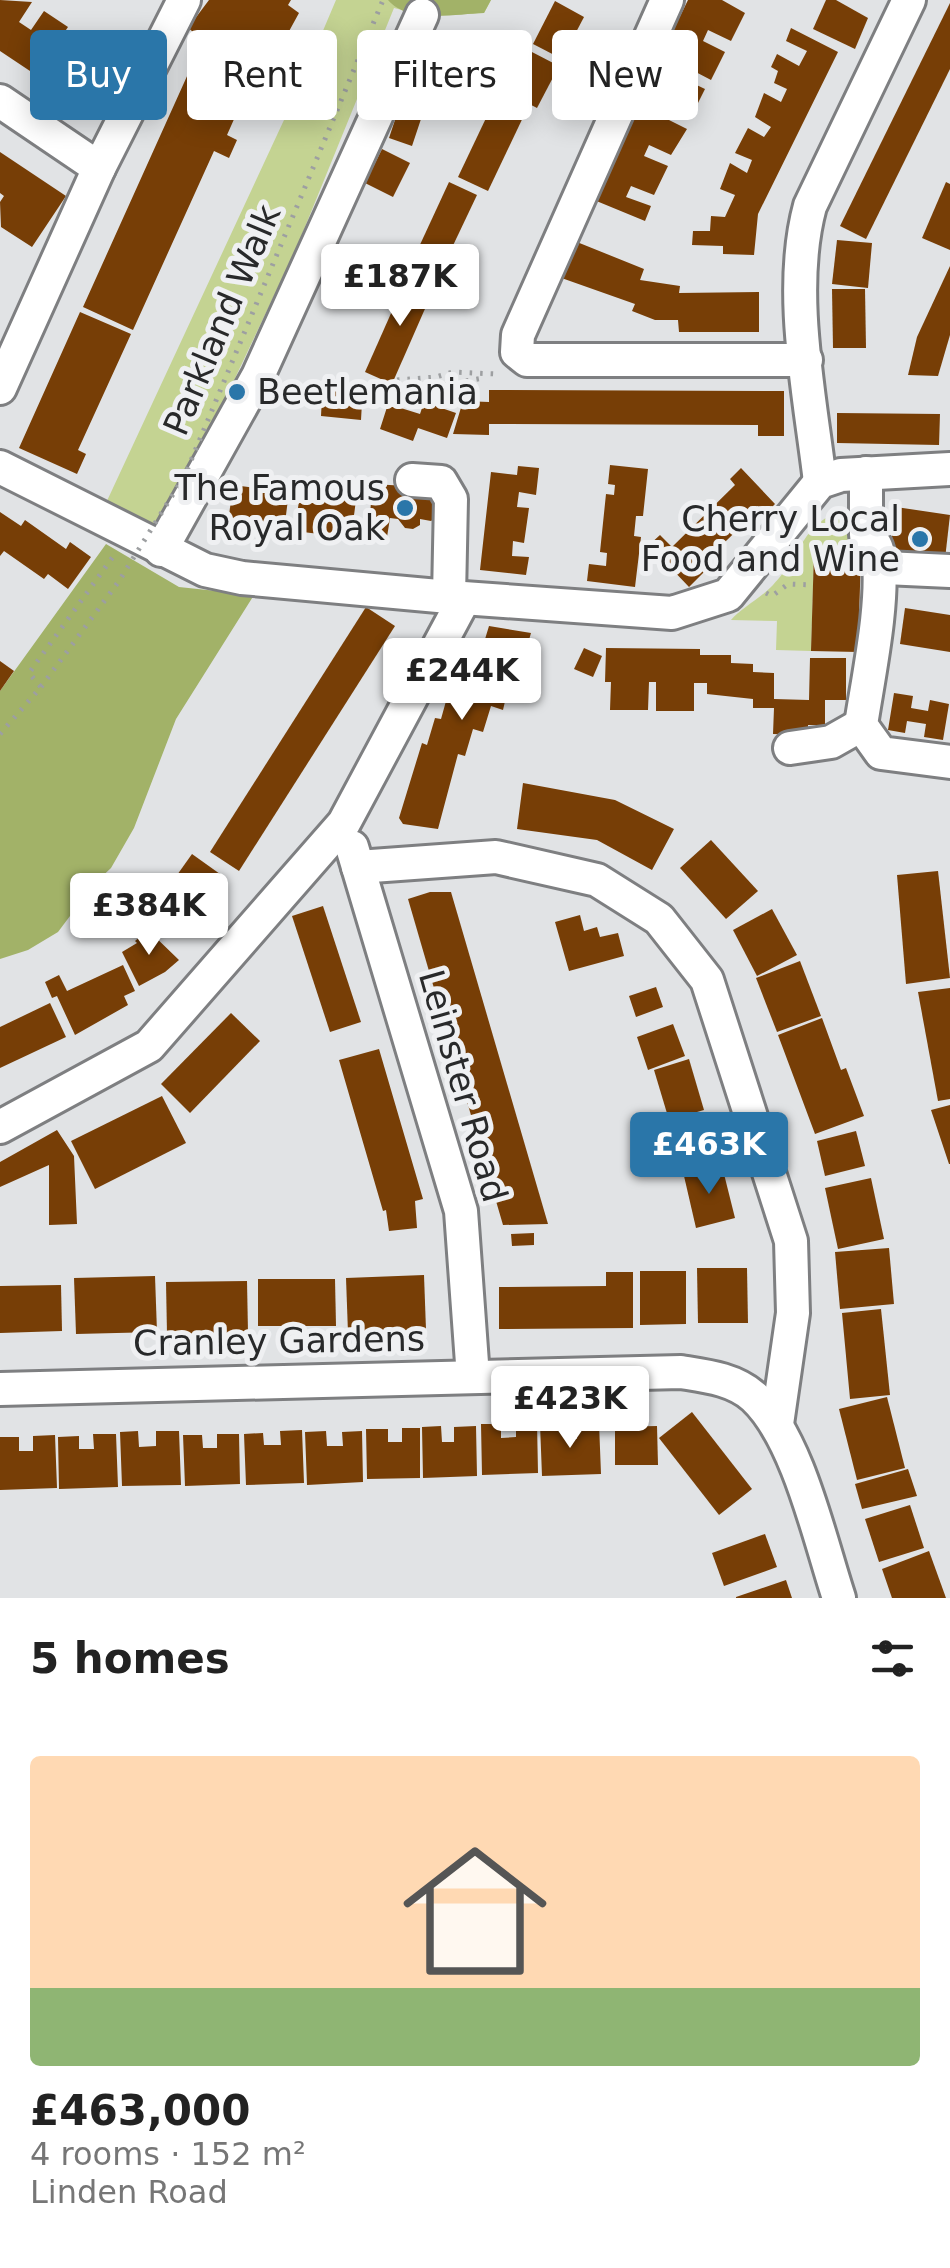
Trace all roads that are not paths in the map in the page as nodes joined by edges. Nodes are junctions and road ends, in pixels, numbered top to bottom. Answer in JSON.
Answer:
{"nodes":[{"id":1,"x":667,"y":0,"type":"edge"},
{"id":2,"x":910,"y":0,"type":"edge"},
{"id":3,"x":180,"y":6,"type":"edge"},
{"id":4,"x":422,"y":15,"type":"dead end"},
{"id":5,"x":0,"y":100,"type":"edge"},
{"id":6,"x":100,"y":168,"type":"junction"},
{"id":7,"x":806,"y":360,"type":"junction"},
{"id":8,"x":0,"y":388,"type":"edge"},
{"id":9,"x":0,"y":467,"type":"edge"},
{"id":10,"x":950,"y":468,"type":"edge"},
{"id":11,"x":866,"y":473,"type":"junction"},
{"id":12,"x":412,"y":480,"type":"dead end"},
{"id":13,"x":820,"y":482,"type":"junction"},
{"id":14,"x":161,"y":550,"type":"junction"},
{"id":15,"x":885,"y":568,"type":"dead end"},
{"id":16,"x":950,"y":572,"type":"edge"},
{"id":17,"x":456,"y":598,"type":"junction"},
{"id":18,"x":861,"y":725,"type":"junction"},
{"id":19,"x":790,"y":748,"type":"dead end"},
{"id":20,"x":950,"y":762,"type":"edge"},
{"id":21,"x":344,"y":823,"type":"junction"},
{"id":22,"x":358,"y":867,"type":"junction"},
{"id":23,"x":0,"y":1127,"type":"edge"},
{"id":24,"x":472,"y":1376,"type":"junction"},
{"id":25,"x":0,"y":1388,"type":"edge"},
{"id":26,"x":777,"y":1424,"type":"junction"},
{"id":27,"x":839,"y":1598,"type":"edge"}],
"edges":[{"from":1,"to":7,"type":"street"},
{"from":2,"to":7,"type":"street"},
{"from":3,"to":6,"type":"street"},
{"from":4,"to":14,"type":"street"},
{"from":5,"to":6,"type":"street"},
{"from":6,"to":8,"type":"street"},
{"from":7,"to":13,"type":"street"},
{"from":9,"to":14,"type":"street"},
{"from":10,"to":11,"type":"street"},
{"from":11,"to":13,"type":"street"},
{"from":11,"to":18,"type":"street"},
{"from":12,"to":17,"type":"street"},
{"from":13,"to":17,"type":"street"},
{"from":14,"to":17,"type":"street"},
{"from":15,"to":16,"type":"street"},
{"from":17,"to":21,"type":"street"},
{"from":18,"to":19,"type":"street"},
{"from":18,"to":20,"type":"street"},
{"from":21,"to":22,"type":"street","name":"Leinster Road"},
{"from":21,"to":23,"type":"street"},
{"from":22,"to":24,"type":"street","name":"Leinster Road"},
{"from":22,"to":26,"type":"street"},
{"from":24,"to":25,"type":"street","name":"Cranley Gardens"},
{"from":24,"to":26,"type":"street","name":"Cranley Gardens"},
{"from":26,"to":27,"type":"street","name":"Cranley Gardens"}]}
